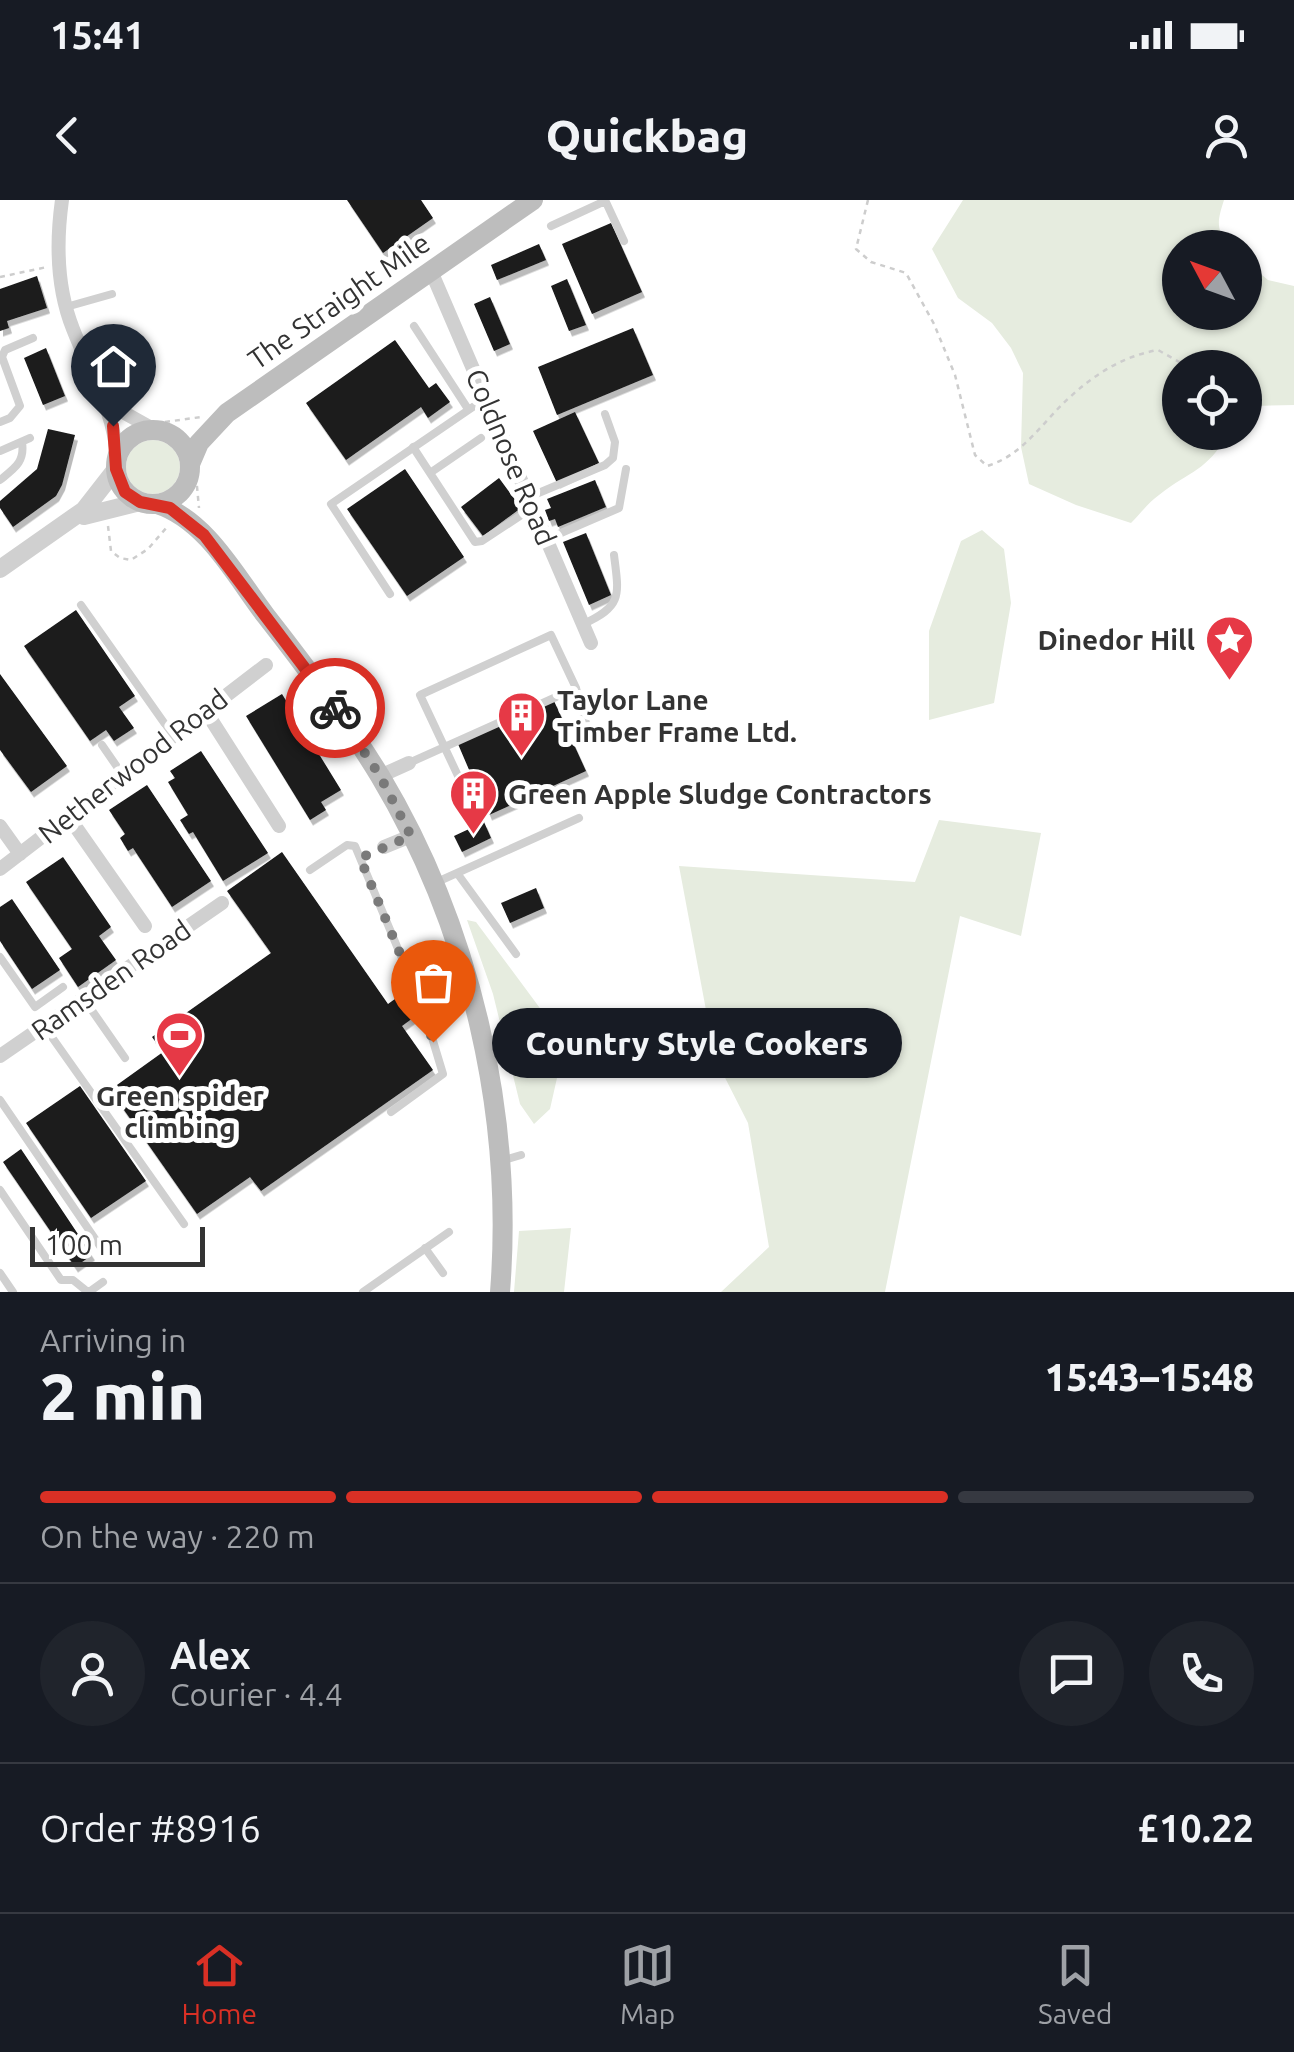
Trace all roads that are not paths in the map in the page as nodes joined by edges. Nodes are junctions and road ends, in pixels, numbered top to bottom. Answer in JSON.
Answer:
{"nodes":[{"id":1,"x":62,"y":200,"type":"edge"},
{"id":2,"x":533,"y":200,"type":"edge"},
{"id":3,"x":605,"y":200,"type":"edge"},
{"id":4,"x":551,"y":226,"type":"dead end"},
{"id":5,"x":624,"y":241,"type":"dead end"},
{"id":6,"x":431,"y":271,"type":"junction"},
{"id":7,"x":112,"y":294,"type":"dead end"},
{"id":8,"x":66,"y":307,"type":"junction"},
{"id":9,"x":414,"y":326,"type":"dead end"},
{"id":10,"x":33,"y":338,"type":"dead end"},
{"id":11,"x":101,"y":390,"type":"junction"},
{"id":12,"x":486,"y":398,"type":"junction"},
{"id":13,"x":468,"y":409,"type":"junction"},
{"id":14,"x":226,"y":413,"type":"junction"},
{"id":15,"x":605,"y":414,"type":"dead end"},
{"id":16,"x":0,"y":422,"type":"edge"},
{"id":17,"x":157,"y":428,"type":"junction"},
{"id":18,"x":481,"y":438,"type":"dead end"},
{"id":19,"x":413,"y":448,"type":"junction"},
{"id":20,"x":0,"y":451,"type":"edge"},
{"id":21,"x":117,"y":464,"type":"junction"},
{"id":22,"x":626,"y":469,"type":"dead end"},
{"id":23,"x":191,"y":473,"type":"junction"},
{"id":24,"x":430,"y":473,"type":"junction"},
{"id":25,"x":0,"y":480,"type":"edge"},
{"id":26,"x":531,"y":502,"type":"junction"},
{"id":27,"x":148,"y":503,"type":"junction"},
{"id":28,"x":70,"y":522,"type":"junction"},
{"id":29,"x":203,"y":525,"type":"junction"},
{"id":30,"x":547,"y":539,"type":"junction"},
{"id":31,"x":614,"y":555,"type":"dead end"},
{"id":32,"x":0,"y":569,"type":"edge"},
{"id":33,"x":390,"y":594,"type":"dead end"},
{"id":34,"x":82,"y":605,"type":"dead end"},
{"id":35,"x":583,"y":624,"type":"junction"},
{"id":36,"x":591,"y":643,"type":"dead end"},
{"id":37,"x":266,"y":665,"type":"dead end"},
{"id":38,"x":576,"y":688,"type":"junction"},
{"id":39,"x":204,"y":710,"type":"junction"},
{"id":40,"x":172,"y":734,"type":"junction"},
{"id":41,"x":590,"y":737,"type":"dead end"},
{"id":42,"x":102,"y":745,"type":"dead end"},
{"id":43,"x":445,"y":747,"type":"junction"},
{"id":44,"x":409,"y":763,"type":"joint"},
{"id":45,"x":122,"y":774,"type":"junction"},
{"id":46,"x":380,"y":776,"type":"junction"},
{"id":47,"x":476,"y":812,"type":"dead end"},
{"id":48,"x":68,"y":816,"type":"junction"},
{"id":49,"x":579,"y":818,"type":"dead end"},
{"id":50,"x":0,"y":826,"type":"edge"},
{"id":51,"x":279,"y":826,"type":"dead end"},
{"id":52,"x":411,"y":836,"type":"junction"},
{"id":53,"x":384,"y":847,"type":"joint"},
{"id":54,"x":20,"y":854,"type":"junction"},
{"id":55,"x":360,"y":858,"type":"junction"},
{"id":56,"x":0,"y":870,"type":"edge"},
{"id":57,"x":310,"y":870,"type":"dead end"},
{"id":58,"x":457,"y":872,"type":"junction"},
{"id":59,"x":432,"y":883,"type":"junction"},
{"id":60,"x":222,"y":903,"type":"dead end"},
{"id":61,"x":145,"y":926,"type":"dead end"},
{"id":62,"x":516,"y":954,"type":"dead end"},
{"id":63,"x":0,"y":957,"type":"edge"},
{"id":64,"x":63,"y":987,"type":"dead end"},
{"id":65,"x":84,"y":999,"type":"junction"},
{"id":66,"x":44,"y":1026,"type":"junction"},
{"id":67,"x":0,"y":1056,"type":"edge"},
{"id":68,"x":125,"y":1058,"type":"dead end"},
{"id":69,"x":0,"y":1100,"type":"edge"},
{"id":70,"x":391,"y":1112,"type":"dead end"},
{"id":71,"x":521,"y":1155,"type":"dead end"},
{"id":72,"x":500,"y":1161,"type":"junction"},
{"id":73,"x":0,"y":1190,"type":"edge"},
{"id":74,"x":184,"y":1224,"type":"dead end"},
{"id":75,"x":448,"y":1232,"type":"dead end"},
{"id":76,"x":426,"y":1248,"type":"junction"},
{"id":77,"x":102,"y":1249,"type":"dead end"},
{"id":78,"x":0,"y":1274,"type":"edge"},
{"id":79,"x":443,"y":1274,"type":"dead end"},
{"id":80,"x":103,"y":1282,"type":"dead end"},
{"id":81,"x":13,"y":1292,"type":"edge"},
{"id":82,"x":89,"y":1292,"type":"edge"},
{"id":83,"x":362,"y":1292,"type":"edge"},
{"id":84,"x":500,"y":1292,"type":"edge"}],
"edges":[{"from":1,"to":8,"type":"street"},
{"from":2,"to":6,"type":"main road","name":"The Straight Mile"},
{"from":3,"to":4,"type":"lane"},
{"from":3,"to":5,"type":"lane"},
{"from":6,"to":12,"type":"street","name":"Coldnose Road"},
{"from":6,"to":14,"type":"main road","name":"The Straight Mile"},
{"from":7,"to":8,"type":"lane"},
{"from":8,"to":11,"type":"street"},
{"from":9,"to":13,"type":"lane"},
{"from":10,"to":16,"type":"lane"},
{"from":11,"to":17,"type":"street"},
{"from":11,"to":21,"type":"street"},
{"from":12,"to":13,"type":"lane"},
{"from":12,"to":26,"type":"street","name":"Coldnose Road"},
{"from":13,"to":19,"type":"lane"},
{"from":14,"to":17,"type":"main road","name":"The Straight Mile"},
{"from":14,"to":23,"type":"main road","name":"The Straight Mile"},
{"from":15,"to":26,"type":"lane"},
{"from":17,"to":21,"type":"main road"},
{"from":17,"to":23,"type":"main road"},
{"from":18,"to":24,"type":"lane"},
{"from":19,"to":24,"type":"lane"},
{"from":19,"to":33,"type":"lane"},
{"from":20,"to":25,"type":"lane"},
{"from":21,"to":27,"type":"main road"},
{"from":21,"to":28,"type":"street"},
{"from":22,"to":30,"type":"lane"},
{"from":23,"to":27,"type":"main road"},
{"from":23,"to":29,"type":"main road"},
{"from":24,"to":26,"type":"lane"},
{"from":26,"to":30,"type":"street","name":"Coldnose Road"},
{"from":27,"to":28,"type":"street"},
{"from":27,"to":29,"type":"main road"},
{"from":28,"to":32,"type":"street"},
{"from":29,"to":46,"type":"main road"},
{"from":30,"to":35,"type":"street","name":"Coldnose Road"},
{"from":31,"to":35,"type":"lane"},
{"from":34,"to":40,"type":"lane"},
{"from":35,"to":36,"type":"street","name":"Coldnose Road"},
{"from":37,"to":39,"type":"street","name":"Netherwood Road"},
{"from":38,"to":41,"type":"lane"},
{"from":38,"to":43,"type":"lane"},
{"from":38,"to":43,"type":"lane"},
{"from":39,"to":40,"type":"street","name":"Netherwood Road"},
{"from":39,"to":51,"type":"street"},
{"from":40,"to":45,"type":"street","name":"Netherwood Road"},
{"from":42,"to":45,"type":"lane"},
{"from":43,"to":44,"type":"lane"},
{"from":43,"to":47,"type":"lane"},
{"from":44,"to":46,"type":"street"},
{"from":45,"to":48,"type":"street","name":"Netherwood Road"},
{"from":46,"to":52,"type":"main road"},
{"from":48,"to":54,"type":"street","name":"Netherwood Road"},
{"from":48,"to":61,"type":"street"},
{"from":49,"to":58,"type":"lane"},
{"from":50,"to":54,"type":"street"},
{"from":52,"to":53,"type":"street"},
{"from":52,"to":59,"type":"main road"},
{"from":53,"to":55,"type":"lane"},
{"from":54,"to":56,"type":"street","name":"Netherwood Road"},
{"from":55,"to":57,"type":"lane"},
{"from":55,"to":70,"type":"lane"},
{"from":58,"to":59,"type":"lane"},
{"from":58,"to":62,"type":"lane"},
{"from":59,"to":72,"type":"main road"},
{"from":60,"to":65,"type":"street","name":"Ramsden Road"},
{"from":63,"to":64,"type":"lane"},
{"from":65,"to":66,"type":"street","name":"Ramsden Road"},
{"from":65,"to":68,"type":"lane"},
{"from":66,"to":67,"type":"street","name":"Ramsden Road"},
{"from":66,"to":74,"type":"lane"},
{"from":69,"to":77,"type":"lane"},
{"from":71,"to":72,"type":"lane"},
{"from":72,"to":84,"type":"main road"},
{"from":73,"to":82,"type":"lane"},
{"from":75,"to":76,"type":"lane"},
{"from":76,"to":79,"type":"lane"},
{"from":76,"to":83,"type":"lane"},
{"from":78,"to":81,"type":"lane"},
{"from":80,"to":82,"type":"lane"}]}
